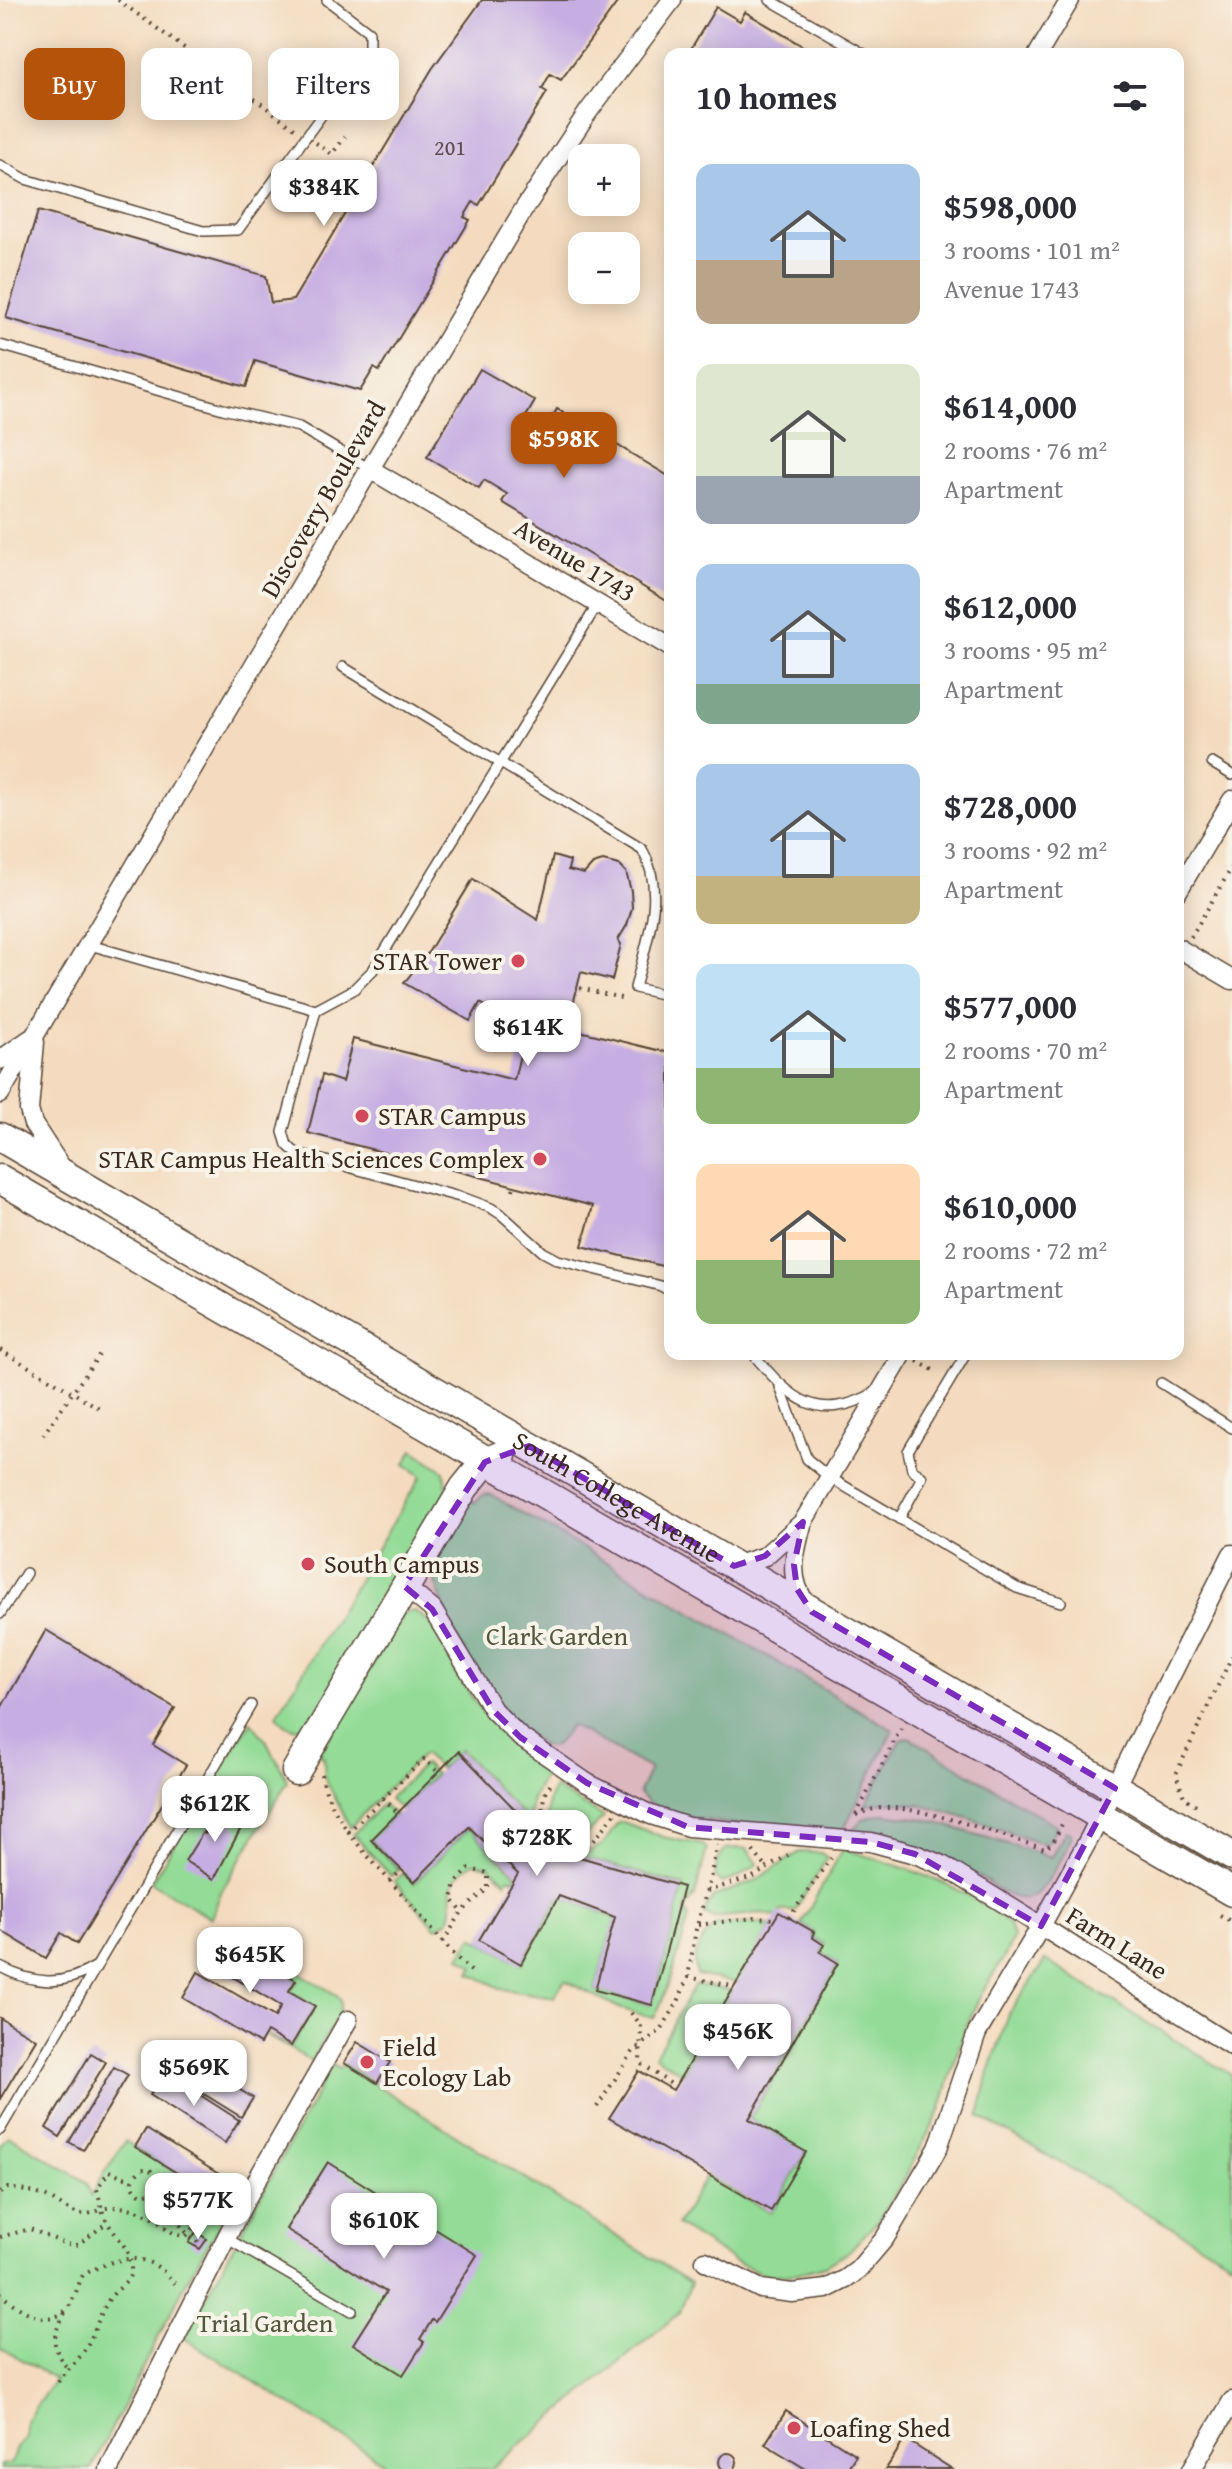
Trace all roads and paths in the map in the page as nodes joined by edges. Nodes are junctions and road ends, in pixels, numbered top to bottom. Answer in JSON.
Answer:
{"nodes":[{"id":1,"x":118,"y":0,"type":"edge"},
{"id":2,"x":327,"y":0,"type":"edge"},
{"id":3,"x":672,"y":0,"type":"edge"},
{"id":4,"x":770,"y":0,"type":"edge"},
{"id":5,"x":1070,"y":0,"type":"edge"},
{"id":6,"x":854,"y":48,"type":"edge"},
{"id":7,"x":1042,"y":48,"type":"edge"},
{"id":8,"x":306,"y":136,"type":"junction"},
{"id":9,"x":345,"y":137,"type":"dead end"},
{"id":10,"x":0,"y":165,"type":"edge"},
{"id":11,"x":0,"y":345,"type":"edge"},
{"id":12,"x":370,"y":469,"type":"junction"},
{"id":13,"x":598,"y":604,"type":"junction"},
{"id":14,"x":664,"y":643,"type":"edge"},
{"id":15,"x":343,"y":667,"type":"dead end"},
{"id":16,"x":499,"y":762,"type":"junction"},
{"id":17,"x":1212,"y":763,"type":"dead end"},
{"id":18,"x":1232,"y":775,"type":"edge"},
{"id":19,"x":1232,"y":800,"type":"edge"},
{"id":20,"x":1232,"y":867,"type":"edge"},
{"id":21,"x":1184,"y":881,"type":"edge"},
{"id":22,"x":1184,"y":942,"type":"edge"},
{"id":23,"x":90,"y":945,"type":"junction"},
{"id":24,"x":1232,"y":980,"type":"edge"},
{"id":25,"x":580,"y":988,"type":"dead end"},
{"id":26,"x":664,"y":995,"type":"edge"},
{"id":27,"x":639,"y":1002,"type":"dead end"},
{"id":28,"x":316,"y":1010,"type":"junction"},
{"id":29,"x":36,"y":1035,"type":"junction"},
{"id":30,"x":0,"y":1060,"type":"edge"},
{"id":31,"x":0,"y":1094,"type":"edge"},
{"id":32,"x":0,"y":1137,"type":"edge"},
{"id":33,"x":66,"y":1175,"type":"junction"},
{"id":34,"x":0,"y":1179,"type":"edge"},
{"id":35,"x":664,"y":1288,"type":"edge"},
{"id":36,"x":0,"y":1350,"type":"edge"},
{"id":37,"x":99,"y":1355,"type":"dead end"},
{"id":38,"x":758,"y":1360,"type":"edge"},
{"id":39,"x":899,"y":1360,"type":"edge"},
{"id":40,"x":962,"y":1360,"type":"edge"},
{"id":41,"x":1161,"y":1383,"type":"dead end"},
{"id":42,"x":780,"y":1387,"type":"junction"},
{"id":43,"x":883,"y":1388,"type":"junction"},
{"id":44,"x":72,"y":1392,"type":"junction"},
{"id":45,"x":101,"y":1409,"type":"dead end"},
{"id":46,"x":1232,"y":1428,"type":"edge"},
{"id":47,"x":43,"y":1435,"type":"dead end"},
{"id":48,"x":529,"y":1446,"type":"junction"},
{"id":49,"x":485,"y":1462,"type":"junction"},
{"id":50,"x":829,"y":1477,"type":"junction"},
{"id":51,"x":899,"y":1519,"type":"junction"},
{"id":52,"x":803,"y":1522,"type":"junction"},
{"id":53,"x":1232,"y":1554,"type":"edge"},
{"id":54,"x":734,"y":1566,"type":"junction"},
{"id":55,"x":26,"y":1573,"type":"dead end"},
{"id":56,"x":404,"y":1586,"type":"junction"},
{"id":57,"x":1061,"y":1602,"type":"dead end"},
{"id":58,"x":812,"y":1612,"type":"junction"},
{"id":59,"x":0,"y":1614,"type":"edge"},
{"id":60,"x":1232,"y":1656,"type":"edge"},
{"id":61,"x":251,"y":1705,"type":"dead end"},
{"id":62,"x":901,"y":1728,"type":"dead end"},
{"id":63,"x":308,"y":1772,"type":"joint"},
{"id":64,"x":438,"y":1772,"type":"dead end"},
{"id":65,"x":1115,"y":1788,"type":"junction"},
{"id":66,"x":383,"y":1798,"type":"junction"},
{"id":67,"x":1203,"y":1810,"type":"dead end"},
{"id":68,"x":398,"y":1813,"type":"dead end"},
{"id":69,"x":615,"y":1814,"type":"dead end"},
{"id":70,"x":1101,"y":1815,"type":"junction"},
{"id":71,"x":1063,"y":1822,"type":"dead end"},
{"id":72,"x":348,"y":1832,"type":"junction"},
{"id":73,"x":718,"y":1839,"type":"dead end"},
{"id":74,"x":824,"y":1851,"type":"dead end"},
{"id":75,"x":574,"y":1854,"type":"dead end"},
{"id":76,"x":789,"y":1854,"type":"dead end"},
{"id":77,"x":1232,"y":1856,"type":"edge"},
{"id":78,"x":402,"y":1870,"type":"dead end"},
{"id":79,"x":390,"y":1881,"type":"junction"},
{"id":80,"x":707,"y":1891,"type":"junction"},
{"id":81,"x":1232,"y":1892,"type":"edge"},
{"id":82,"x":462,"y":1912,"type":"junction"},
{"id":83,"x":789,"y":1918,"type":"dead end"},
{"id":84,"x":775,"y":1919,"type":"dead end"},
{"id":85,"x":697,"y":1925,"type":"junction"},
{"id":86,"x":1041,"y":1926,"type":"junction"},
{"id":87,"x":443,"y":1942,"type":"junction"},
{"id":88,"x":97,"y":1966,"type":"junction"},
{"id":89,"x":0,"y":1967,"type":"edge"},
{"id":90,"x":471,"y":1971,"type":"dead end"},
{"id":91,"x":688,"y":1977,"type":"junction"},
{"id":92,"x":732,"y":1986,"type":"dead end"},
{"id":93,"x":631,"y":2013,"type":"dead end"},
{"id":94,"x":348,"y":2020,"type":"dead end"},
{"id":95,"x":642,"y":2044,"type":"junction"},
{"id":96,"x":1232,"y":2046,"type":"edge"},
{"id":97,"x":671,"y":2084,"type":"dead end"},
{"id":98,"x":597,"y":2107,"type":"dead end"},
{"id":99,"x":0,"y":2130,"type":"edge"},
{"id":100,"x":132,"y":2180,"type":"junction"},
{"id":101,"x":155,"y":2192,"type":"junction"},
{"id":102,"x":0,"y":2193,"type":"edge"},
{"id":103,"x":164,"y":2199,"type":"junction"},
{"id":104,"x":102,"y":2209,"type":"junction"},
{"id":105,"x":167,"y":2213,"type":"junction"},
{"id":106,"x":158,"y":2221,"type":"junction"},
{"id":107,"x":105,"y":2224,"type":"junction"},
{"id":108,"x":186,"y":2236,"type":"junction"},
{"id":109,"x":0,"y":2237,"type":"edge"},
{"id":110,"x":223,"y":2245,"type":"junction"},
{"id":111,"x":129,"y":2259,"type":"junction"},
{"id":112,"x":705,"y":2261,"type":"dead end"},
{"id":113,"x":178,"y":2288,"type":"dead end"},
{"id":114,"x":0,"y":2293,"type":"edge"},
{"id":115,"x":352,"y":2311,"type":"dead end"},
{"id":116,"x":65,"y":2312,"type":"junction"},
{"id":117,"x":67,"y":2368,"type":"junction"},
{"id":118,"x":58,"y":2382,"type":"dead end"},
{"id":119,"x":1232,"y":2401,"type":"edge"},
{"id":120,"x":109,"y":2469,"type":"edge"},
{"id":121,"x":1192,"y":2469,"type":"edge"}],
"edges":[{"from":1,"to":8,"type":"path"},
{"from":2,"to":8,"type":"lane"},
{"from":3,"to":12,"type":"street","name":"Discovery Boulevard"},
{"from":4,"to":6,"type":"lane"},
{"from":5,"to":7,"type":"street"},
{"from":8,"to":9,"type":"path"},
{"from":8,"to":10,"type":"lane"},
{"from":11,"to":12,"type":"lane"},
{"from":12,"to":13,"type":"street","name":"Avenue 1743"},
{"from":12,"to":23,"type":"street","name":"Discovery Boulevard"},
{"from":13,"to":14,"type":"street","name":"Avenue 1743"},
{"from":13,"to":16,"type":"lane"},
{"from":15,"to":16,"type":"lane"},
{"from":16,"to":26,"type":"lane"},
{"from":16,"to":28,"type":"lane"},
{"from":17,"to":18,"type":"lane"},
{"from":19,"to":21,"type":"street"},
{"from":20,"to":22,"type":"path"},
{"from":22,"to":24,"type":"street"},
{"from":23,"to":28,"type":"lane"},
{"from":23,"to":29,"type":"street","name":"Discovery Boulevard"},
{"from":25,"to":27,"type":"path"},
{"from":28,"to":35,"type":"lane"},
{"from":29,"to":30,"type":"street","name":"Discovery Boulevard"},
{"from":29,"to":31,"type":"street","name":"Discovery Boulevard"},
{"from":29,"to":33,"type":"street","name":"Discovery Boulevard"},
{"from":32,"to":33,"type":"main road","name":"South College Avenue"},
{"from":33,"to":48,"type":"main road","name":"South College Avenue"},
{"from":34,"to":49,"type":"main road","name":"South College Avenue"},
{"from":36,"to":44,"type":"path"},
{"from":37,"to":44,"type":"path"},
{"from":38,"to":42,"type":"lane"},
{"from":39,"to":43,"type":"street"},
{"from":40,"to":51,"type":"lane"},
{"from":41,"to":46,"type":"lane"},
{"from":42,"to":43,"type":"lane"},
{"from":42,"to":50,"type":"lane"},
{"from":43,"to":50,"type":"street"},
{"from":44,"to":45,"type":"path"},
{"from":44,"to":47,"type":"path"},
{"from":48,"to":49,"type":"main road"},
{"from":48,"to":54,"type":"main road","name":"South College Avenue"},
{"from":49,"to":56,"type":"main road"},
{"from":49,"to":70,"type":"main road","name":"South College Avenue"},
{"from":50,"to":51,"type":"lane"},
{"from":50,"to":52,"type":"street"},
{"from":51,"to":57,"type":"lane"},
{"from":52,"to":54,"type":"street"},
{"from":52,"to":58,"type":"street"},
{"from":53,"to":65,"type":"street","name":"Farm Lane"},
{"from":54,"to":58,"type":"main road","name":"South College Avenue"},
{"from":55,"to":59,"type":"lane"},
{"from":56,"to":63,"type":"main road"},
{"from":56,"to":86,"type":"street"},
{"from":58,"to":65,"type":"main road","name":"South College Avenue"},
{"from":60,"to":67,"type":"path"},
{"from":61,"to":88,"type":"lane"},
{"from":62,"to":71,"type":"path"},
{"from":63,"to":72,"type":"path"},
{"from":64,"to":66,"type":"path"},
{"from":65,"to":70,"type":"street","name":"Farm Lane"},
{"from":65,"to":77,"type":"main road","name":"South College Avenue"},
{"from":66,"to":68,"type":"path"},
{"from":66,"to":72,"type":"path"},
{"from":69,"to":75,"type":"path"},
{"from":70,"to":81,"type":"main road","name":"South College Avenue"},
{"from":70,"to":86,"type":"street","name":"Farm Lane"},
{"from":72,"to":79,"type":"path"},
{"from":73,"to":80,"type":"path"},
{"from":74,"to":83,"type":"path"},
{"from":76,"to":80,"type":"path"},
{"from":78,"to":79,"type":"path"},
{"from":79,"to":87,"type":"path"},
{"from":80,"to":85,"type":"path"},
{"from":82,"to":82,"type":"path"},
{"from":82,"to":87,"type":"path"},
{"from":84,"to":85,"type":"path"},
{"from":85,"to":91,"type":"path"},
{"from":86,"to":96,"type":"street","name":"Farm Lane"},
{"from":86,"to":112,"type":"street"},
{"from":87,"to":90,"type":"path"},
{"from":88,"to":89,"type":"lane"},
{"from":88,"to":99,"type":"lane"},
{"from":91,"to":92,"type":"path"},
{"from":91,"to":95,"type":"path"},
{"from":93,"to":95,"type":"path"},
{"from":94,"to":110,"type":"street"},
{"from":95,"to":97,"type":"path"},
{"from":95,"to":98,"type":"path"},
{"from":100,"to":101,"type":"path"},
{"from":100,"to":101,"type":"path"},
{"from":100,"to":104,"type":"path"},
{"from":101,"to":103,"type":"path"},
{"from":102,"to":104,"type":"path"},
{"from":103,"to":105,"type":"path"},
{"from":103,"to":108,"type":"path"},
{"from":104,"to":106,"type":"path"},
{"from":104,"to":107,"type":"path"},
{"from":105,"to":106,"type":"path"},
{"from":105,"to":108,"type":"path"},
{"from":106,"to":108,"type":"path"},
{"from":107,"to":109,"type":"path"},
{"from":107,"to":111,"type":"path"},
{"from":108,"to":110,"type":"path"},
{"from":110,"to":115,"type":"lane"},
{"from":110,"to":120,"type":"street"},
{"from":111,"to":113,"type":"path"},
{"from":111,"to":116,"type":"path"},
{"from":111,"to":117,"type":"path"},
{"from":114,"to":116,"type":"path"},
{"from":116,"to":117,"type":"path"},
{"from":117,"to":118,"type":"path"},
{"from":119,"to":121,"type":"street"}]}
